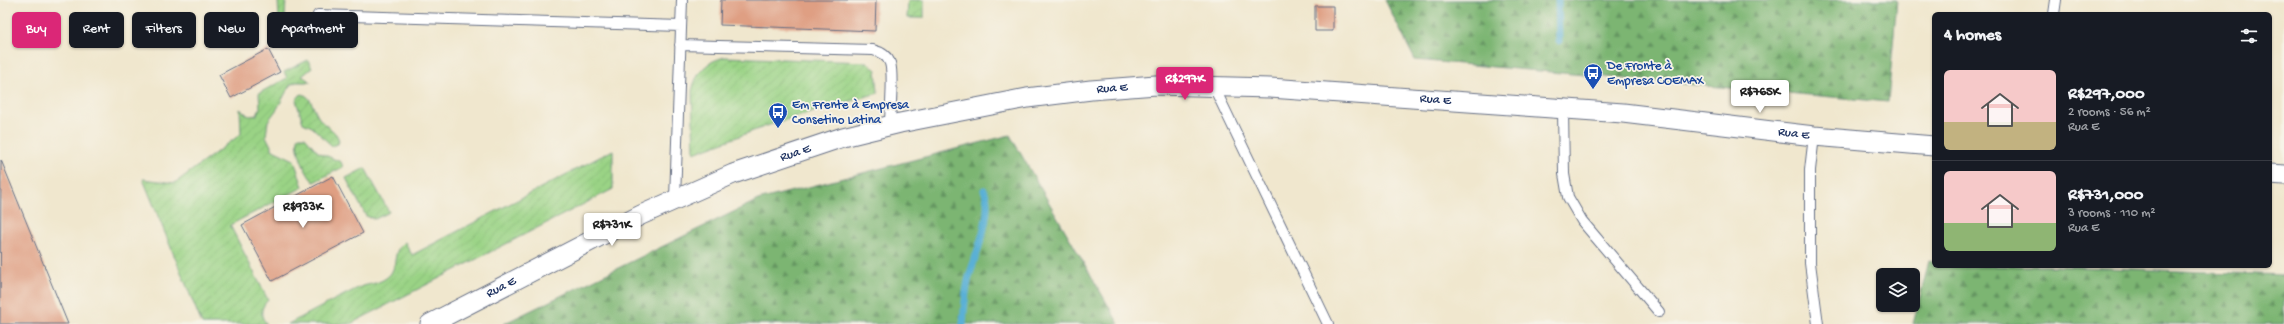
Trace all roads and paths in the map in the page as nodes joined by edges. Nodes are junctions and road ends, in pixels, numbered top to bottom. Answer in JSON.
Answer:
{"nodes":[{"id":1,"x":682,"y":0,"type":"edge"},
{"id":2,"x":2056,"y":0,"type":"edge"},
{"id":3,"x":2054,"y":12,"type":"edge"},
{"id":4,"x":358,"y":16,"type":"edge"},
{"id":5,"x":680,"y":26,"type":"junction"},
{"id":6,"x":680,"y":45,"type":"junction"},
{"id":7,"x":1213,"y":85,"type":"junction"},
{"id":8,"x":1563,"y":109,"type":"junction"},
{"id":9,"x":890,"y":125,"type":"junction"},
{"id":10,"x":1814,"y":136,"type":"junction"},
{"id":11,"x":1932,"y":146,"type":"edge"},
{"id":12,"x":2272,"y":174,"type":"edge"},
{"id":13,"x":2284,"y":175,"type":"edge"},
{"id":14,"x":675,"y":199,"type":"junction"},
{"id":15,"x":1659,"y":312,"type":"dead end"},
{"id":16,"x":430,"y":324,"type":"edge"},
{"id":17,"x":1328,"y":324,"type":"edge"},
{"id":18,"x":1818,"y":324,"type":"edge"}],
"edges":[{"from":1,"to":5,"type":"lane"},
{"from":2,"to":3,"type":"lane"},
{"from":4,"to":5,"type":"lane"},
{"from":5,"to":6,"type":"lane"},
{"from":6,"to":9,"type":"lane"},
{"from":6,"to":14,"type":"lane"},
{"from":7,"to":8,"type":"street","name":"Rua E"},
{"from":7,"to":9,"type":"street","name":"Rua E"},
{"from":7,"to":17,"type":"lane"},
{"from":8,"to":10,"type":"street","name":"Rua E"},
{"from":8,"to":15,"type":"lane"},
{"from":9,"to":14,"type":"street","name":"Rua E"},
{"from":10,"to":11,"type":"street","name":"Rua E"},
{"from":10,"to":18,"type":"lane"},
{"from":12,"to":13,"type":"street"},
{"from":14,"to":16,"type":"street","name":"Rua E"}]}
